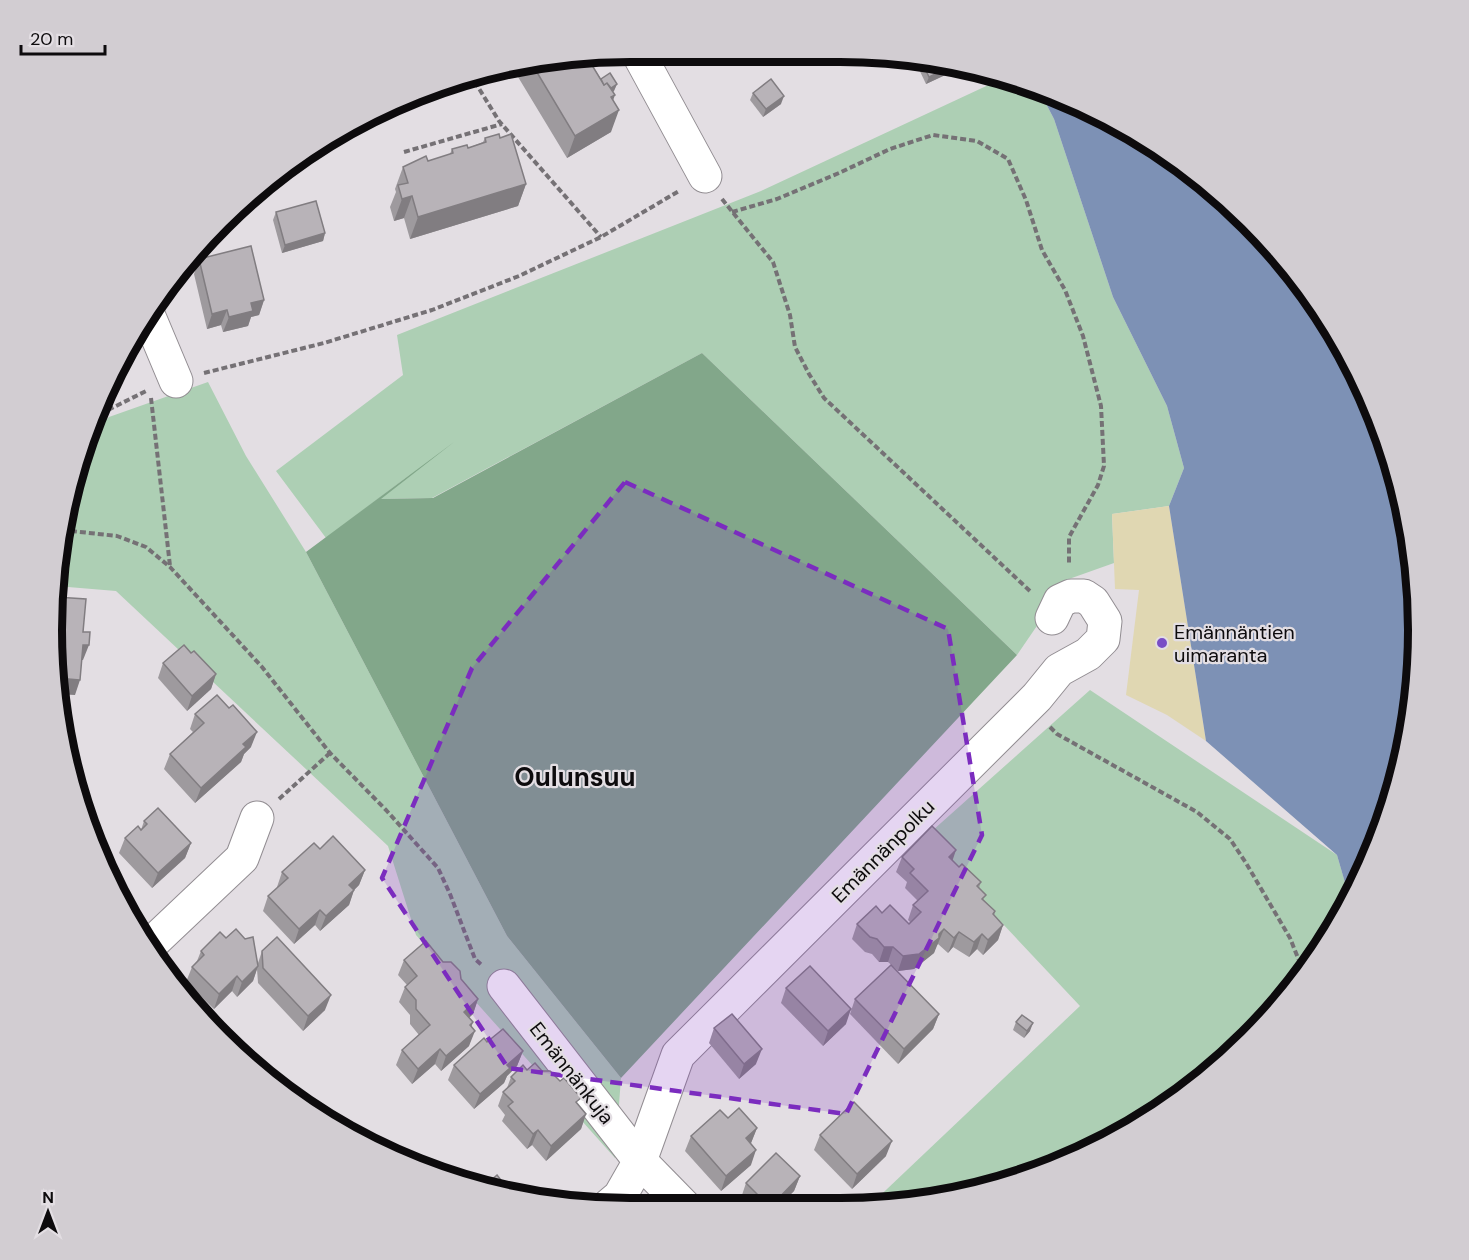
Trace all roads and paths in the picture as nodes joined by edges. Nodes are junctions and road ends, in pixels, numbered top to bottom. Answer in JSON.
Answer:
{"nodes":[{"id":1,"x":643,"y":62,"type":"edge"},
{"id":2,"x":475,"y":83,"type":"edge"},
{"id":3,"x":502,"y":124,"type":"junction"},
{"id":4,"x":404,"y":152,"type":"dead end"},
{"id":5,"x":705,"y":176,"type":"junction"},
{"id":6,"x":732,"y":212,"type":"junction"},
{"id":7,"x":601,"y":237,"type":"junction"},
{"id":8,"x":150,"y":326,"type":"edge"},
{"id":9,"x":163,"y":385,"type":"junction"},
{"id":10,"x":105,"y":412,"type":"edge"},
{"id":11,"x":70,"y":531,"type":"edge"},
{"id":12,"x":170,"y":567,"type":"junction"},
{"id":13,"x":1061,"y":607,"type":"junction"},
{"id":14,"x":1037,"y":697,"type":"junction"},
{"id":15,"x":330,"y":753,"type":"junction"},
{"id":16,"x":257,"y":818,"type":"joint"},
{"id":17,"x":154,"y":941,"type":"edge"},
{"id":18,"x":1300,"y":963,"type":"edge"},
{"id":19,"x":504,"y":986,"type":"joint"},
{"id":20,"x":640,"y":1161,"type":"junction"},
{"id":21,"x":618,"y":1198,"type":"edge"},
{"id":22,"x":676,"y":1198,"type":"edge"}],
"edges":[{"from":1,"to":5,"type":"street"},
{"from":2,"to":3,"type":"path"},
{"from":3,"to":4,"type":"path"},
{"from":3,"to":7,"type":"path"},
{"from":5,"to":6,"type":"path"},
{"from":5,"to":7,"type":"path"},
{"from":6,"to":13,"type":"path"},
{"from":6,"to":13,"type":"path"},
{"from":7,"to":9,"type":"path"},
{"from":8,"to":9,"type":"street"},
{"from":9,"to":10,"type":"path"},
{"from":9,"to":12,"type":"path"},
{"from":11,"to":12,"type":"path"},
{"from":12,"to":15,"type":"path"},
{"from":13,"to":14,"type":"street","name":"Emännänpolku"},
{"from":14,"to":18,"type":"path"},
{"from":14,"to":20,"type":"street","name":"Emännänpolku"},
{"from":15,"to":16,"type":"path"},
{"from":15,"to":19,"type":"path"},
{"from":16,"to":17,"type":"street"},
{"from":19,"to":20,"type":"street","name":"Emännänkuja"},
{"from":20,"to":21,"type":"street","name":"Emännänpolku"},
{"from":20,"to":22,"type":"street","name":"Emännänkuja"}]}
